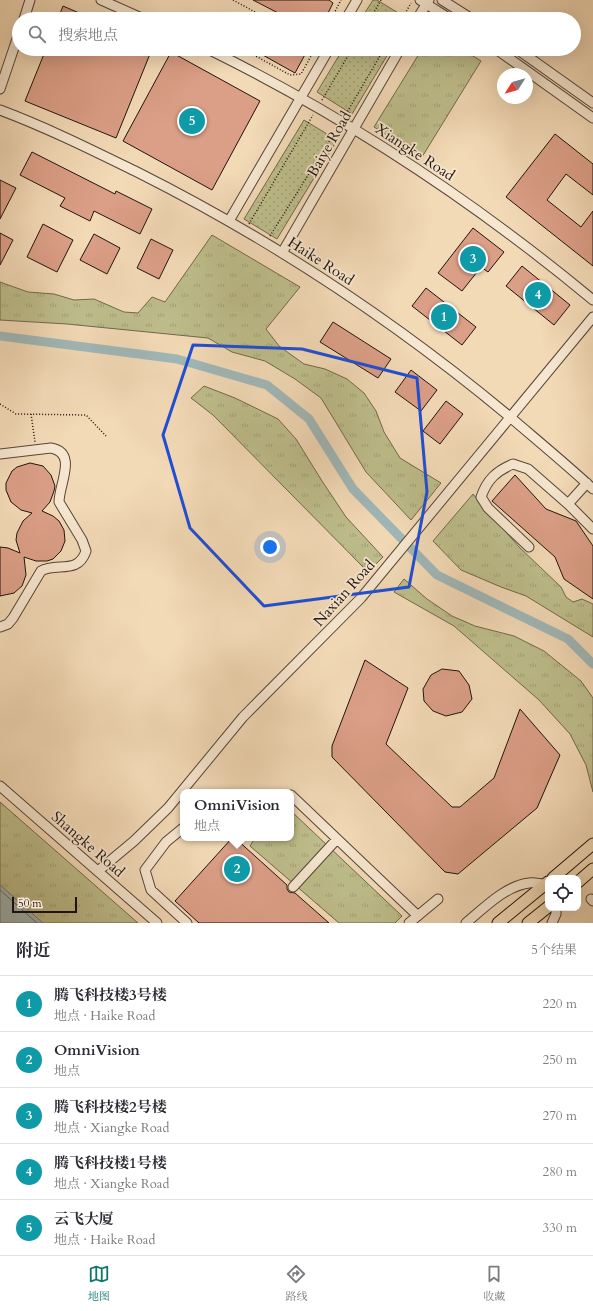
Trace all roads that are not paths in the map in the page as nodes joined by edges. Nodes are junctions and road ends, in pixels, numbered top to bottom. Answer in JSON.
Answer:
{"nodes":[{"id":1,"x":30,"y":0,"type":"edge"},
{"id":2,"x":101,"y":0,"type":"edge"},
{"id":3,"x":357,"y":0,"type":"edge"},
{"id":4,"x":442,"y":0,"type":"edge"},
{"id":5,"x":425,"y":1,"type":"edge"},
{"id":6,"x":26,"y":12,"type":"edge"},
{"id":7,"x":128,"y":12,"type":"edge"},
{"id":8,"x":350,"y":12,"type":"edge"},
{"id":9,"x":421,"y":12,"type":"edge"},
{"id":10,"x":440,"y":12,"type":"edge"},
{"id":11,"x":461,"y":12,"type":"edge"},
{"id":12,"x":12,"y":54,"type":"edge"},
{"id":13,"x":221,"y":56,"type":"edge"},
{"id":14,"x":325,"y":56,"type":"edge"},
{"id":15,"x":396,"y":56,"type":"edge"},
{"id":16,"x":506,"y":56,"type":"edge"},
{"id":17,"x":526,"y":56,"type":"edge"},
{"id":18,"x":0,"y":89,"type":"edge"},
{"id":19,"x":300,"y":98,"type":"junction"},
{"id":20,"x":593,"y":103,"type":"edge"},
{"id":21,"x":0,"y":110,"type":"edge"},
{"id":22,"x":593,"y":118,"type":"edge"},
{"id":23,"x":354,"y":129,"type":"junction"},
{"id":24,"x":229,"y":221,"type":"junction"},
{"id":25,"x":282,"y":253,"type":"junction"},
{"id":26,"x":593,"y":300,"type":"edge"},
{"id":27,"x":593,"y":317,"type":"edge"},
{"id":28,"x":510,"y":417,"type":"junction"},
{"id":29,"x":0,"y":454,"type":"edge"},
{"id":30,"x":590,"y":486,"type":"edge"},
{"id":31,"x":568,"y":504,"type":"junction"},
{"id":32,"x":593,"y":529,"type":"edge"},
{"id":33,"x":529,"y":547,"type":"dead end"},
{"id":34,"x":0,"y":627,"type":"edge"},
{"id":35,"x":0,"y":786,"type":"edge"},
{"id":36,"x":185,"y":789,"type":"edge"},
{"id":37,"x":180,"y":795,"type":"edge"},
{"id":38,"x":294,"y":798,"type":"edge"},
{"id":39,"x":180,"y":830,"type":"edge"},
{"id":40,"x":337,"y":839,"type":"junction"},
{"id":41,"x":593,"y":844,"type":"edge"},
{"id":42,"x":593,"y":869,"type":"edge"},
{"id":43,"x":98,"y":871,"type":"junction"},
{"id":44,"x":556,"y":875,"type":"edge"},
{"id":45,"x":581,"y":879,"type":"edge"},
{"id":46,"x":545,"y":881,"type":"edge"},
{"id":47,"x":545,"y":884,"type":"edge"},
{"id":48,"x":293,"y":887,"type":"dead end"},
{"id":49,"x":438,"y":899,"type":"dead end"},
{"id":50,"x":545,"y":909,"type":"edge"},
{"id":51,"x":556,"y":911,"type":"edge"},
{"id":52,"x":418,"y":916,"type":"junction"},
{"id":53,"x":157,"y":923,"type":"edge"},
{"id":54,"x":187,"y":923,"type":"edge"},
{"id":55,"x":410,"y":923,"type":"edge"},
{"id":56,"x":466,"y":923,"type":"edge"},
{"id":57,"x":498,"y":923,"type":"edge"},
{"id":58,"x":528,"y":923,"type":"edge"},
{"id":59,"x":552,"y":923,"type":"edge"}],
"edges":[{"from":1,"to":6,"type":"street"},
{"from":2,"to":7,"type":"street"},
{"from":3,"to":8,"type":"street"},
{"from":4,"to":11,"type":"street"},
{"from":5,"to":9,"type":"street"},
{"from":5,"to":10,"type":"street"},
{"from":12,"to":18,"type":"street"},
{"from":13,"to":19,"type":"street","name":"Xiangke Road"},
{"from":14,"to":19,"type":"street"},
{"from":15,"to":23,"type":"street","name":"Baiye Road"},
{"from":16,"to":22,"type":"street"},
{"from":17,"to":20,"type":"street"},
{"from":19,"to":23,"type":"street","name":"Xiangke Road"},
{"from":19,"to":24,"type":"street"},
{"from":21,"to":24,"type":"street","name":"Haike Road"},
{"from":23,"to":25,"type":"street","name":"Baiye Road"},
{"from":23,"to":26,"type":"street","name":"Xiangke Road"},
{"from":24,"to":25,"type":"street","name":"Haike Road"},
{"from":25,"to":28,"type":"street","name":"Haike Road"},
{"from":27,"to":28,"type":"street","name":"Naxian Road"},
{"from":28,"to":30,"type":"street","name":"Haike Road"},
{"from":28,"to":36,"type":"street","name":"Naxian Road"},
{"from":29,"to":34,"type":"street"},
{"from":30,"to":31,"type":"street"},
{"from":31,"to":32,"type":"street"},
{"from":31,"to":33,"type":"street"},
{"from":35,"to":43,"type":"street","name":"Shangke Road"},
{"from":37,"to":43,"type":"street","name":"Naxian Road"},
{"from":38,"to":40,"type":"street"},
{"from":39,"to":54,"type":"street"},
{"from":40,"to":48,"type":"street"},
{"from":40,"to":52,"type":"street"},
{"from":41,"to":44,"type":"main road"},
{"from":42,"to":45,"type":"main road"},
{"from":43,"to":53,"type":"street","name":"Shangke Road"},
{"from":46,"to":56,"type":"street"},
{"from":47,"to":57,"type":"main road"},
{"from":49,"to":52,"type":"street"},
{"from":50,"to":58,"type":"main road"},
{"from":51,"to":59,"type":"street"},
{"from":52,"to":55,"type":"street"}]}
